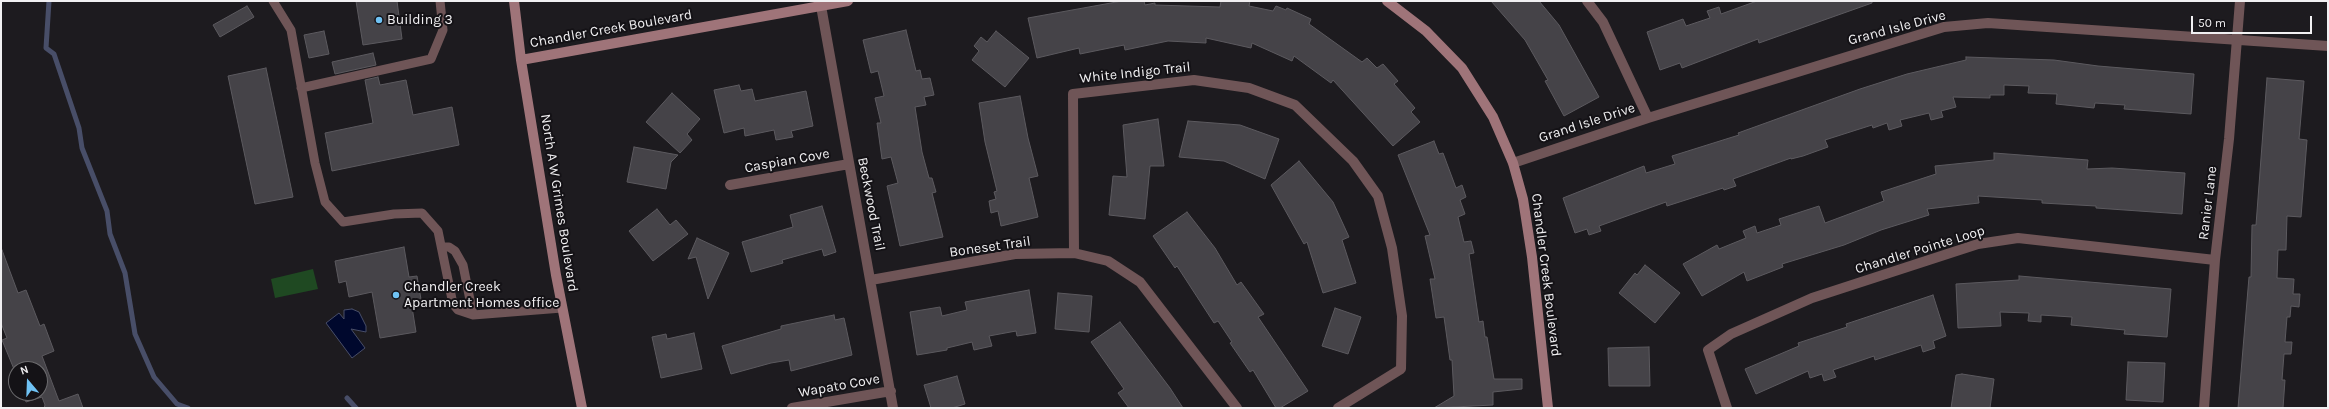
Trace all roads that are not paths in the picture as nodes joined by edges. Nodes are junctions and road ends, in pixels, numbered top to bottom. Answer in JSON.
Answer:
{"nodes":[{"id":1,"x":273,"y":1,"type":"edge"},
{"id":2,"x":440,"y":1,"type":"edge"},
{"id":3,"x":514,"y":1,"type":"edge"},
{"id":4,"x":848,"y":1,"type":"edge"},
{"id":5,"x":1387,"y":1,"type":"edge"},
{"id":6,"x":1587,"y":1,"type":"edge"},
{"id":7,"x":2240,"y":1,"type":"edge"},
{"id":8,"x":821,"y":6,"type":"junction"},
{"id":9,"x":2237,"y":40,"type":"junction"},
{"id":10,"x":2328,"y":46,"type":"edge"},
{"id":11,"x":521,"y":60,"type":"junction"},
{"id":12,"x":301,"y":88,"type":"junction"},
{"id":13,"x":1648,"y":118,"type":"junction"},
{"id":14,"x":1513,"y":163,"type":"junction"},
{"id":15,"x":849,"y":164,"type":"junction"},
{"id":16,"x":730,"y":186,"type":"dead end"},
{"id":17,"x":442,"y":247,"type":"junction"},
{"id":18,"x":1074,"y":253,"type":"junction"},
{"id":19,"x":2215,"y":260,"type":"junction"},
{"id":20,"x":871,"y":280,"type":"junction"},
{"id":21,"x":562,"y":308,"type":"junction"},
{"id":22,"x":473,"y":315,"type":"junction"},
{"id":23,"x":891,"y":391,"type":"junction"},
{"id":24,"x":582,"y":408,"type":"edge"},
{"id":25,"x":792,"y":408,"type":"edge"},
{"id":26,"x":894,"y":408,"type":"edge"},
{"id":27,"x":1237,"y":408,"type":"edge"},
{"id":28,"x":1338,"y":408,"type":"edge"},
{"id":29,"x":1548,"y":408,"type":"edge"},
{"id":30,"x":1727,"y":408,"type":"edge"},
{"id":31,"x":2204,"y":408,"type":"edge"}],
"edges":[{"from":1,"to":12,"type":"lane"},
{"from":2,"to":12,"type":"lane"},
{"from":3,"to":11,"type":"street","name":"North A W Grimes Boulevard"},
{"from":4,"to":8,"type":"street","name":"Chandler Creek Boulevard"},
{"from":5,"to":14,"type":"street","name":"Chandler Creek Boulevard"},
{"from":6,"to":13,"type":"street"},
{"from":7,"to":9,"type":"street","name":"Ranier Lane"},
{"from":8,"to":11,"type":"street","name":"Chandler Creek Boulevard"},
{"from":8,"to":15,"type":"street","name":"Beckwood Trail"},
{"from":9,"to":10,"type":"street","name":"Grand Isle Drive"},
{"from":9,"to":13,"type":"street","name":"Grand Isle Drive"},
{"from":9,"to":19,"type":"street","name":"Ranier Lane"},
{"from":11,"to":21,"type":"street","name":"North A W Grimes Boulevard"},
{"from":12,"to":17,"type":"lane"},
{"from":13,"to":14,"type":"street","name":"Grand Isle Drive"},
{"from":14,"to":29,"type":"street","name":"Chandler Creek Boulevard"},
{"from":15,"to":16,"type":"street","name":"Caspian Cove"},
{"from":15,"to":20,"type":"street","name":"Beckwood Trail"},
{"from":17,"to":22,"type":"lane"},
{"from":17,"to":22,"type":"lane"},
{"from":18,"to":20,"type":"street","name":"Boneset Trail"},
{"from":18,"to":27,"type":"street","name":"Boneset Trail"},
{"from":18,"to":28,"type":"street","name":"White Indigo Trail"},
{"from":19,"to":30,"type":"street","name":"Chandler Pointe Loop"},
{"from":19,"to":31,"type":"street","name":"Ranier Lane"},
{"from":20,"to":23,"type":"street","name":"Beckwood Trail"},
{"from":21,"to":22,"type":"lane"},
{"from":21,"to":24,"type":"street","name":"North A W Grimes Boulevard"},
{"from":23,"to":25,"type":"street","name":"Wapato Cove"},
{"from":23,"to":26,"type":"street","name":"Beckwood Trail"}]}
